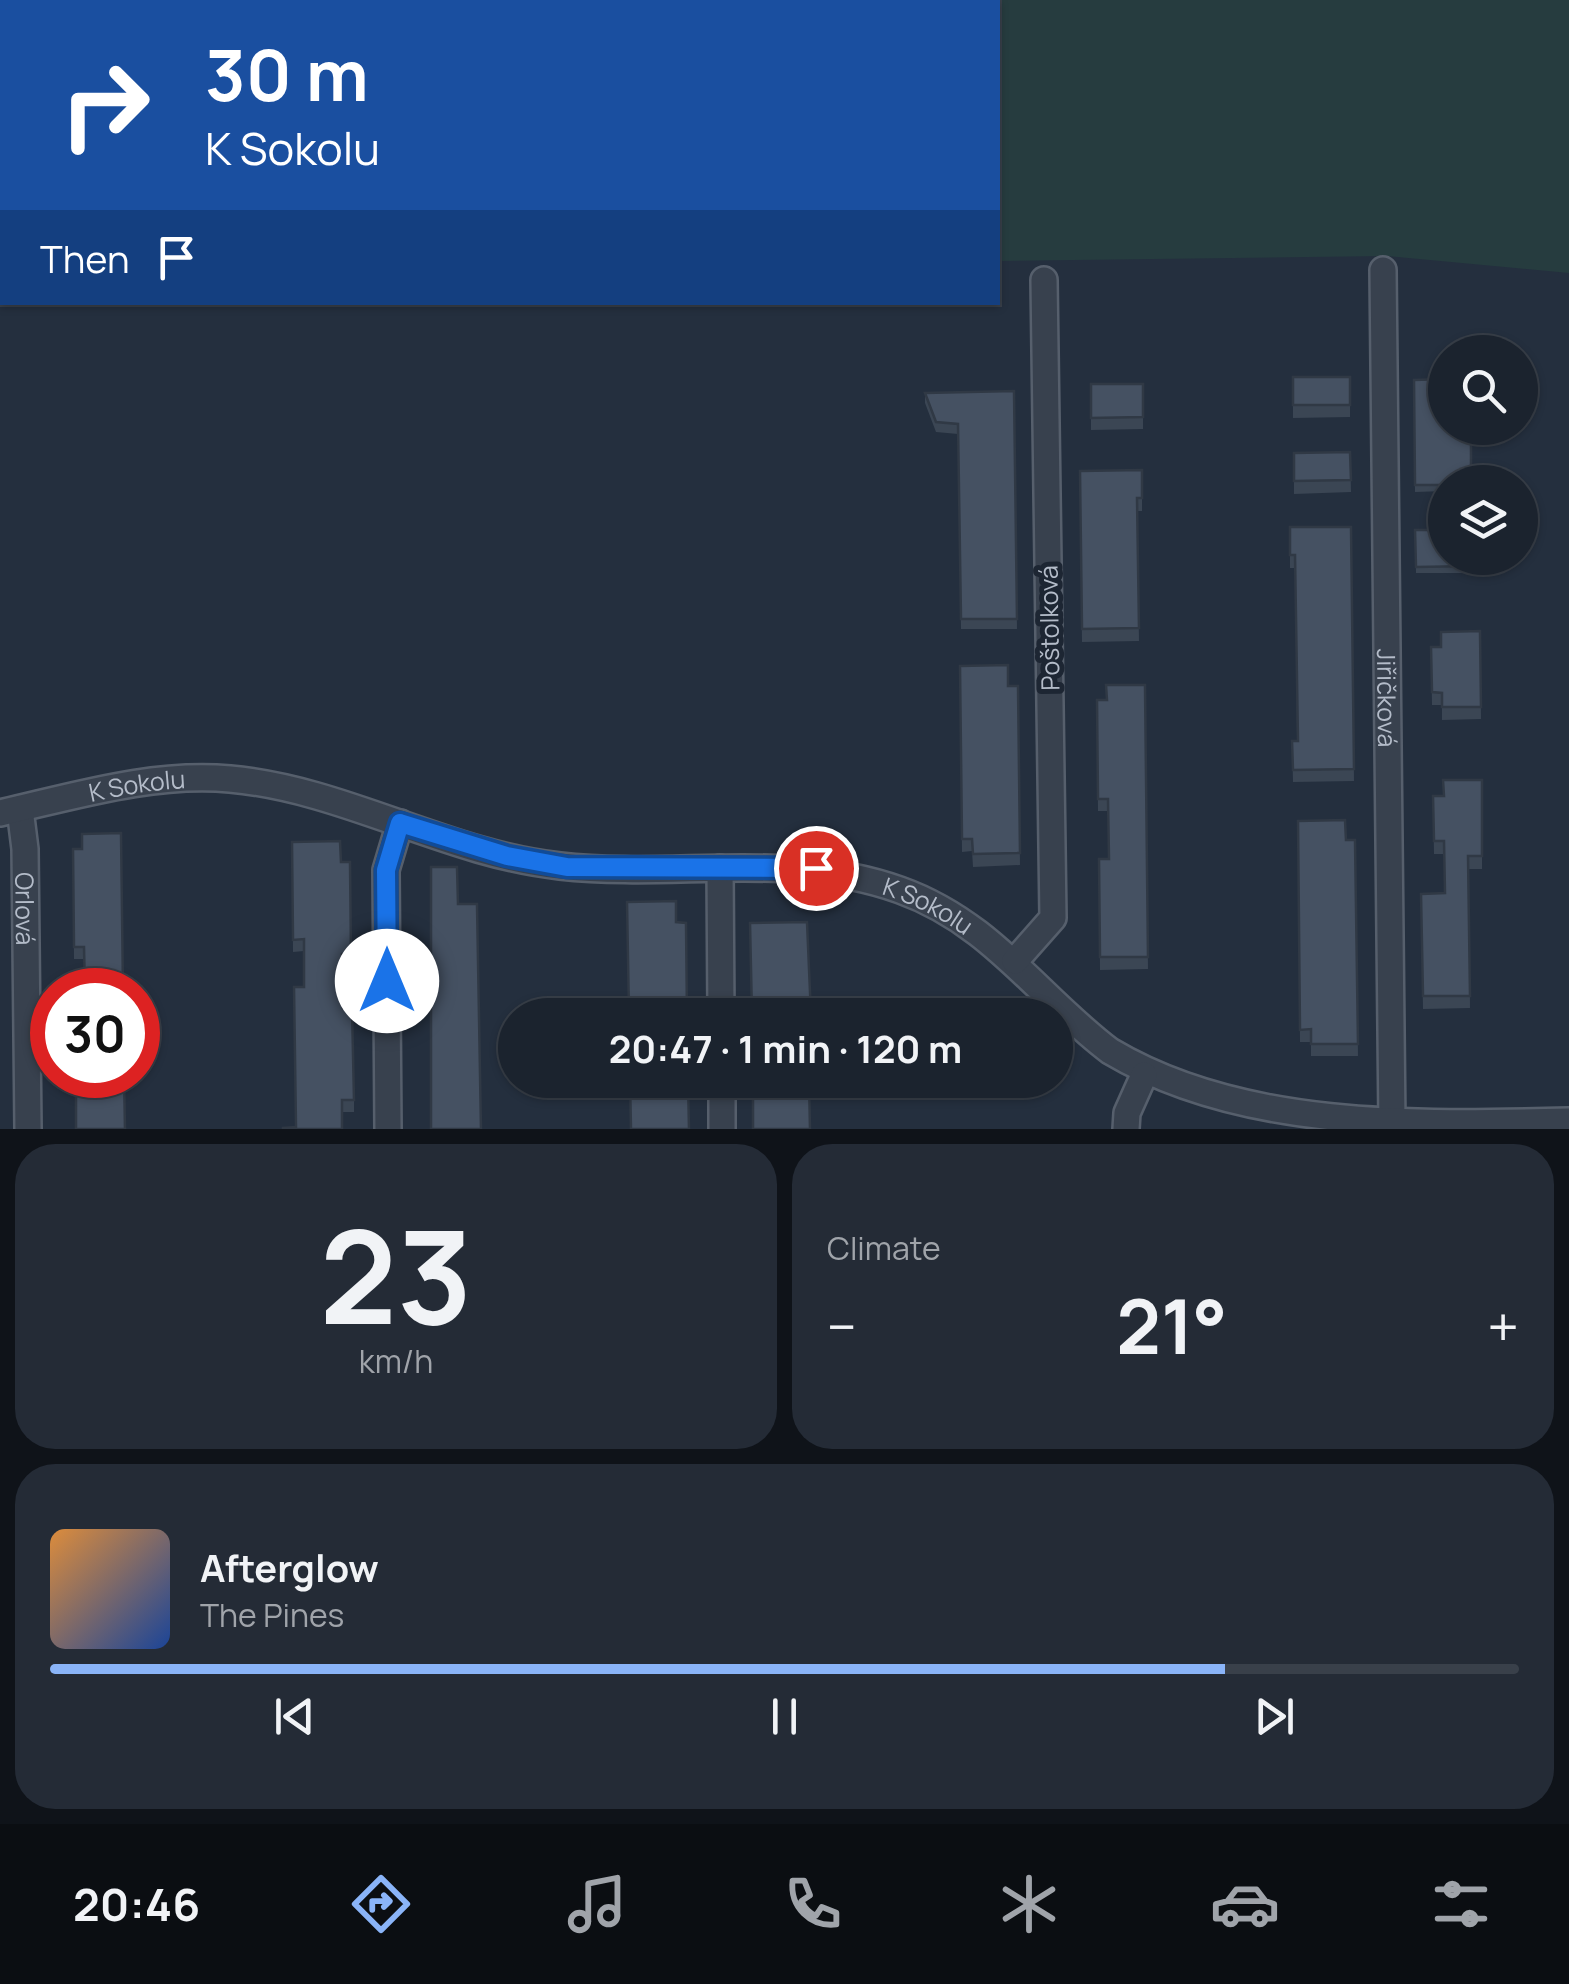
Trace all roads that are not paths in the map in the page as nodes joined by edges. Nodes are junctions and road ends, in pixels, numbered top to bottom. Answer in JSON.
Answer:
{"nodes":[{"id":1,"x":1382,"y":270,"type":"dead end"},
{"id":2,"x":1044,"y":280,"type":"dead end"},
{"id":3,"x":10,"y":811,"type":"edge"},
{"id":4,"x":400,"y":823,"type":"junction"},
{"id":5,"x":720,"y":868,"type":"junction"},
{"id":6,"x":1016,"y":961,"type":"junction"},
{"id":7,"x":721,"y":998,"type":"edge"},
{"id":8,"x":1144,"y":1075,"type":"junction"},
{"id":9,"x":722,"y":1098,"type":"edge"},
{"id":10,"x":1569,"y":1122,"type":"edge"},
{"id":11,"x":1392,"y":1125,"type":"junction"},
{"id":12,"x":28,"y":1129,"type":"edge"},
{"id":13,"x":388,"y":1129,"type":"edge"},
{"id":14,"x":722,"y":1129,"type":"edge"},
{"id":15,"x":1126,"y":1129,"type":"edge"}],
"edges":[{"from":1,"to":11,"type":"street","name":"Jiřičková"},
{"from":2,"to":6,"type":"street","name":"Poštolková"},
{"from":3,"to":4,"type":"street","name":"K Sokolu"},
{"from":3,"to":12,"type":"street","name":"Orlová"},
{"from":4,"to":5,"type":"street","name":"K Sokolu"},
{"from":4,"to":13,"type":"street"},
{"from":5,"to":6,"type":"street","name":"K Sokolu"},
{"from":5,"to":7,"type":"street"},
{"from":6,"to":8,"type":"street","name":"K Sokolu"},
{"from":8,"to":11,"type":"street","name":"K Sokolu"},
{"from":8,"to":15,"type":"street"},
{"from":9,"to":14,"type":"street"},
{"from":10,"to":11,"type":"street","name":"K Sokolu"}]}
